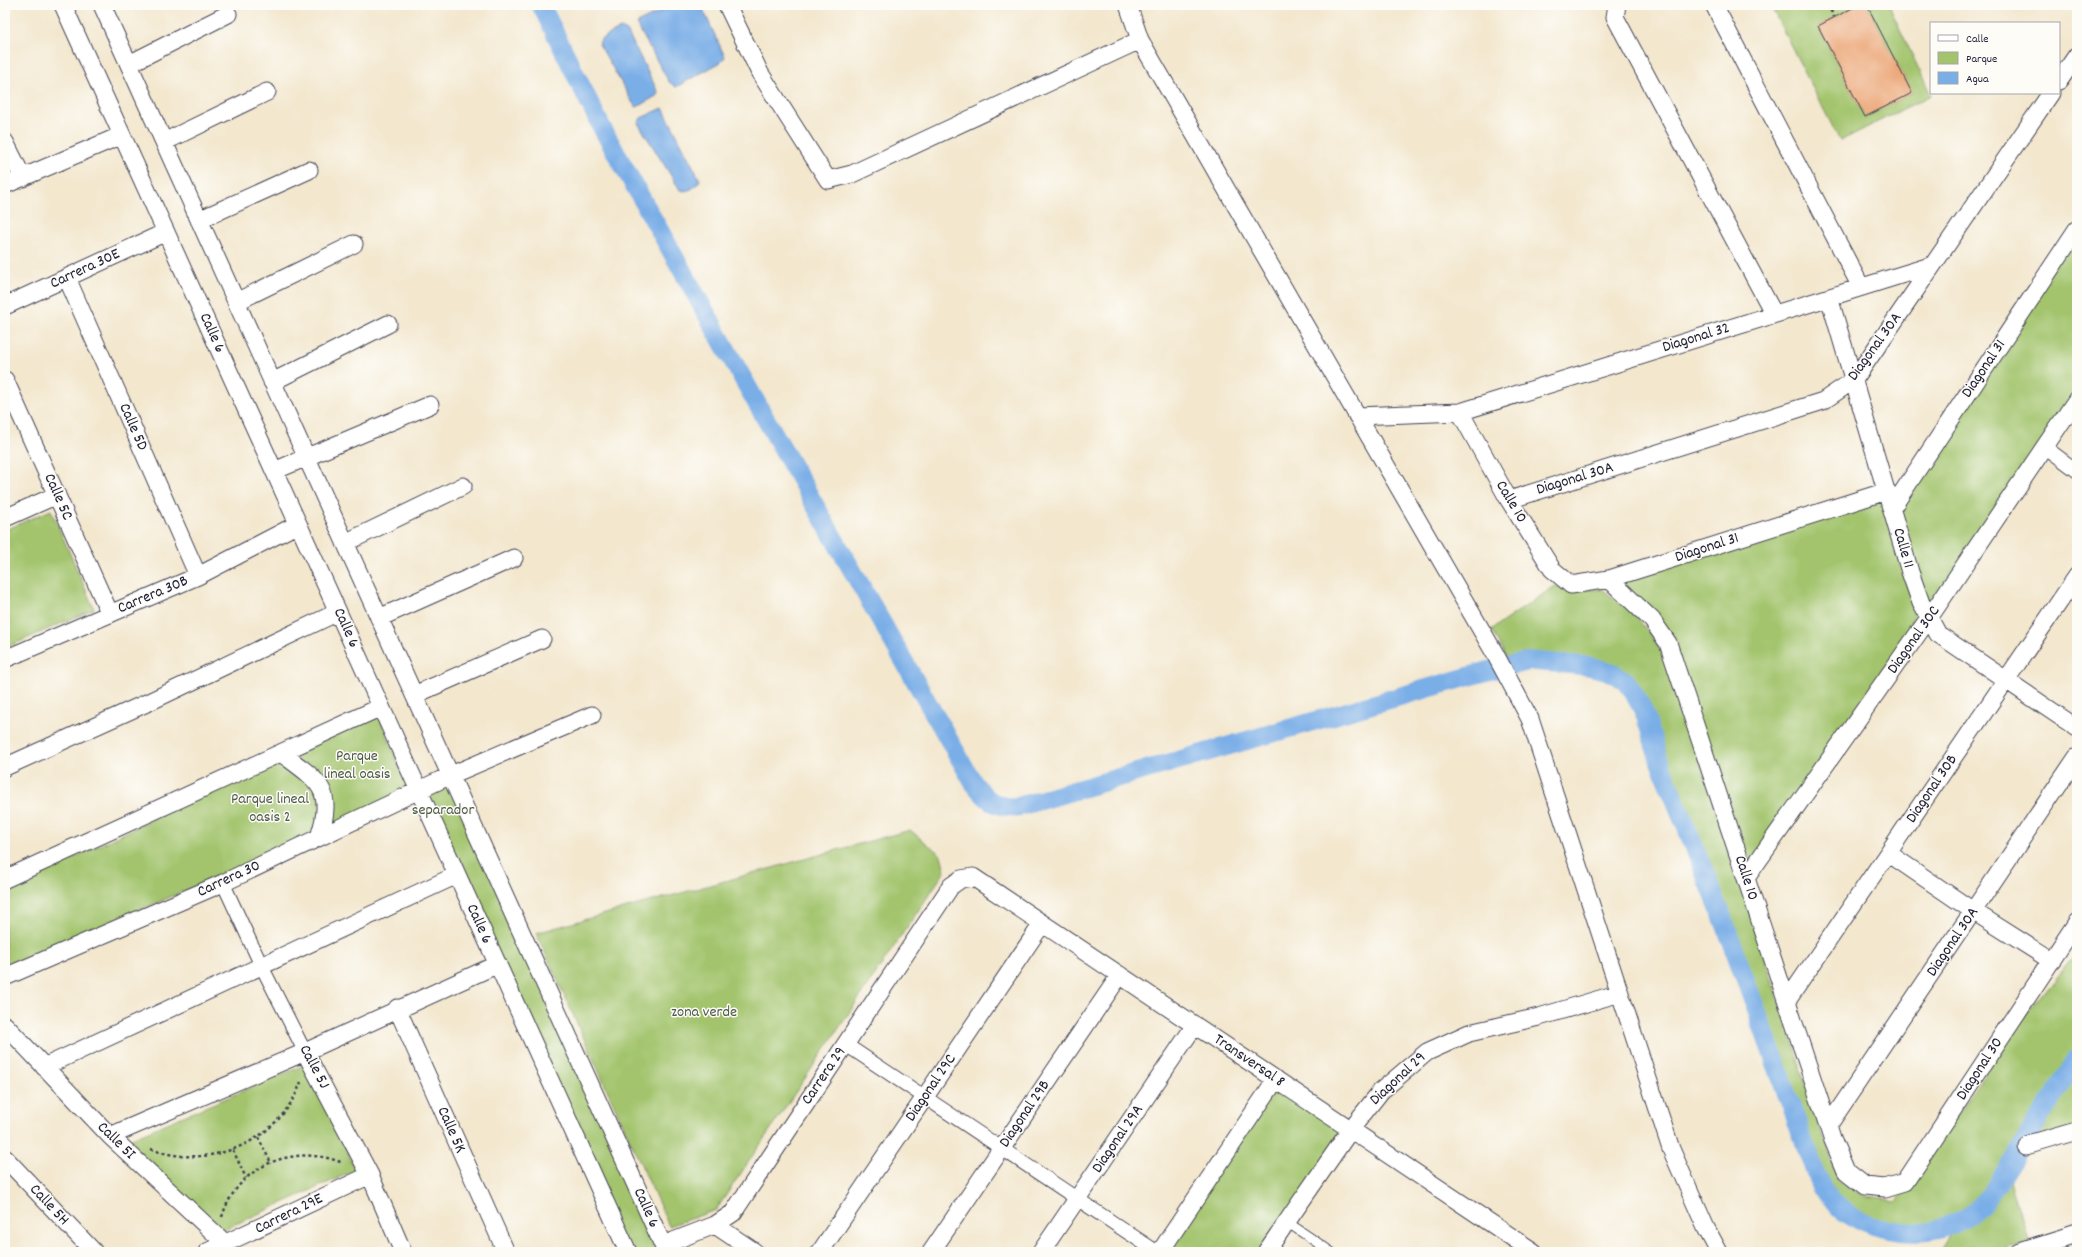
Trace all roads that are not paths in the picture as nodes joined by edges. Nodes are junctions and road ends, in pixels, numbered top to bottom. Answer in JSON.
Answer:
{"nodes":[{"id":1,"x":63,"y":5,"type":"edge"},
{"id":2,"x":102,"y":5,"type":"edge"},
{"id":3,"x":726,"y":5,"type":"edge"},
{"id":4,"x":1128,"y":5,"type":"edge"},
{"id":5,"x":1617,"y":5,"type":"edge"},
{"id":6,"x":1714,"y":5,"type":"edge"},
{"id":7,"x":228,"y":14,"type":"dead end"},
{"id":8,"x":1140,"y":40,"type":"junction"},
{"id":9,"x":2077,"y":55,"type":"edge"},
{"id":10,"x":129,"y":64,"type":"junction"},
{"id":11,"x":2060,"y":80,"type":"edge"},
{"id":12,"x":267,"y":92,"type":"dead end"},
{"id":13,"x":2050,"y":94,"type":"edge"},
{"id":14,"x":122,"y":135,"type":"junction"},
{"id":15,"x":5,"y":142,"type":"edge"},
{"id":16,"x":164,"y":142,"type":"junction"},
{"id":17,"x":309,"y":170,"type":"dead end"},
{"id":18,"x":23,"y":178,"type":"junction"},
{"id":19,"x":5,"y":185,"type":"edge"},
{"id":20,"x":200,"y":220,"type":"junction"},
{"id":21,"x":2077,"y":229,"type":"edge"},
{"id":22,"x":166,"y":232,"type":"junction"},
{"id":23,"x":354,"y":244,"type":"dead end"},
{"id":24,"x":1933,"y":265,"type":"junction"},
{"id":25,"x":67,"y":278,"type":"junction"},
{"id":26,"x":1862,"y":287,"type":"junction"},
{"id":27,"x":1829,"y":297,"type":"junction"},
{"id":28,"x":236,"y":302,"type":"junction"},
{"id":29,"x":5,"y":306,"type":"edge"},
{"id":30,"x":1774,"y":314,"type":"junction"},
{"id":31,"x":388,"y":324,"type":"dead end"},
{"id":32,"x":5,"y":380,"type":"edge"},
{"id":33,"x":1854,"y":380,"type":"junction"},
{"id":34,"x":272,"y":382,"type":"junction"},
{"id":35,"x":2077,"y":399,"type":"edge"},
{"id":36,"x":430,"y":405,"type":"dead end"},
{"id":37,"x":11,"y":410,"type":"edge"},
{"id":38,"x":1460,"y":412,"type":"junction"},
{"id":39,"x":1357,"y":416,"type":"junction"},
{"id":40,"x":2045,"y":447,"type":"junction"},
{"id":41,"x":306,"y":457,"type":"junction"},
{"id":42,"x":274,"y":471,"type":"junction"},
{"id":43,"x":2077,"y":471,"type":"edge"},
{"id":44,"x":463,"y":486,"type":"dead end"},
{"id":45,"x":1887,"y":491,"type":"junction"},
{"id":46,"x":57,"y":495,"type":"junction"},
{"id":47,"x":1509,"y":500,"type":"junction"},
{"id":48,"x":1892,"y":508,"type":"junction"},
{"id":49,"x":5,"y":518,"type":"edge"},
{"id":50,"x":298,"y":524,"type":"junction"},
{"id":51,"x":345,"y":543,"type":"junction"},
{"id":52,"x":514,"y":558,"type":"dead end"},
{"id":53,"x":198,"y":576,"type":"junction"},
{"id":54,"x":2077,"y":576,"type":"edge"},
{"id":55,"x":1609,"y":579,"type":"junction"},
{"id":56,"x":1571,"y":585,"type":"joint"},
{"id":57,"x":338,"y":612,"type":"junction"},
{"id":58,"x":110,"y":614,"type":"junction"},
{"id":59,"x":379,"y":618,"type":"junction"},
{"id":60,"x":1929,"y":618,"type":"junction"},
{"id":61,"x":542,"y":640,"type":"dead end"},
{"id":62,"x":5,"y":659,"type":"edge"},
{"id":63,"x":2007,"y":680,"type":"junction"},
{"id":64,"x":414,"y":695,"type":"junction"},
{"id":65,"x":381,"y":707,"type":"junction"},
{"id":66,"x":592,"y":715,"type":"dead end"},
{"id":67,"x":2077,"y":728,"type":"edge"},
{"id":68,"x":281,"y":753,"type":"junction"},
{"id":69,"x":2077,"y":757,"type":"edge"},
{"id":70,"x":5,"y":768,"type":"edge"},
{"id":71,"x":451,"y":775,"type":"junction"},
{"id":72,"x":419,"y":790,"type":"junction"},
{"id":73,"x":319,"y":837,"type":"junction"},
{"id":74,"x":1888,"y":853,"type":"junction"},
{"id":75,"x":6,"y":875,"type":"edge"},
{"id":76,"x":457,"y":875,"type":"junction"},
{"id":77,"x":962,"y":878,"type":"joint"},
{"id":78,"x":1746,"y":878,"type":"junction"},
{"id":79,"x":223,"y":883,"type":"junction"},
{"id":80,"x":1973,"y":911,"type":"junction"},
{"id":81,"x":1042,"y":924,"type":"junction"},
{"id":82,"x":2076,"y":924,"type":"edge"},
{"id":83,"x":2052,"y":961,"type":"junction"},
{"id":84,"x":498,"y":964,"type":"junction"},
{"id":85,"x":262,"y":967,"type":"junction"},
{"id":86,"x":1120,"y":975,"type":"junction"},
{"id":87,"x":5,"y":978,"type":"edge"},
{"id":88,"x":1620,"y":993,"type":"junction"},
{"id":89,"x":1787,"y":1001,"type":"junction"},
{"id":90,"x":397,"y":1008,"type":"junction"},
{"id":91,"x":5,"y":1025,"type":"edge"},
{"id":92,"x":1195,"y":1025,"type":"junction"},
{"id":93,"x":845,"y":1044,"type":"junction"},
{"id":94,"x":306,"y":1052,"type":"junction"},
{"id":95,"x":44,"y":1067,"type":"junction"},
{"id":96,"x":1276,"y":1079,"type":"junction"},
{"id":97,"x":925,"y":1097,"type":"junction"},
{"id":98,"x":1828,"y":1126,"type":"junction"},
{"id":99,"x":1350,"y":1128,"type":"junction"},
{"id":100,"x":2077,"y":1130,"type":"edge"},
{"id":101,"x":110,"y":1136,"type":"junction"},
{"id":102,"x":2026,"y":1145,"type":"dead end"},
{"id":103,"x":1002,"y":1148,"type":"junction"},
{"id":104,"x":5,"y":1158,"type":"edge"},
{"id":105,"x":370,"y":1175,"type":"junction"},
{"id":106,"x":1865,"y":1186,"type":"joint"},
{"id":107,"x":1077,"y":1198,"type":"junction"},
{"id":108,"x":1287,"y":1222,"type":"junction"},
{"id":109,"x":715,"y":1225,"type":"junction"},
{"id":110,"x":2077,"y":1234,"type":"edge"},
{"id":111,"x":228,"y":1248,"type":"edge"},
{"id":112,"x":665,"y":1249,"type":"edge"},
{"id":113,"x":1328,"y":1251,"type":"edge"},
{"id":114,"x":94,"y":1252,"type":"edge"},
{"id":115,"x":207,"y":1252,"type":"edge"},
{"id":116,"x":403,"y":1252,"type":"edge"},
{"id":117,"x":506,"y":1252,"type":"edge"},
{"id":118,"x":628,"y":1252,"type":"edge"},
{"id":119,"x":755,"y":1252,"type":"edge"},
{"id":120,"x":820,"y":1252,"type":"edge"},
{"id":121,"x":931,"y":1252,"type":"edge"},
{"id":122,"x":1041,"y":1252,"type":"edge"},
{"id":123,"x":1159,"y":1252,"type":"edge"},
{"id":124,"x":1266,"y":1252,"type":"edge"},
{"id":125,"x":1534,"y":1252,"type":"edge"},
{"id":126,"x":1719,"y":1252,"type":"edge"},
{"id":127,"x":2020,"y":1252,"type":"edge"}],
"edges":[{"from":1,"to":14,"type":"street","name":"Calle 6"},
{"from":2,"to":10,"type":"street","name":"Calle 6"},
{"from":3,"to":8,"type":"street"},
{"from":4,"to":8,"type":"street"},
{"from":5,"to":30,"type":"street"},
{"from":6,"to":26,"type":"street"},
{"from":7,"to":10,"type":"street"},
{"from":8,"to":39,"type":"street"},
{"from":9,"to":11,"type":"street"},
{"from":10,"to":16,"type":"street","name":"Calle 6"},
{"from":12,"to":16,"type":"street"},
{"from":13,"to":24,"type":"street","name":"Diagonal 30A"},
{"from":14,"to":18,"type":"street"},
{"from":14,"to":22,"type":"street","name":"Calle 6"},
{"from":15,"to":18,"type":"street"},
{"from":16,"to":20,"type":"street","name":"Calle 6"},
{"from":17,"to":20,"type":"street"},
{"from":18,"to":19,"type":"street"},
{"from":20,"to":28,"type":"street","name":"Calle 6"},
{"from":21,"to":48,"type":"street","name":"Diagonal 31"},
{"from":22,"to":25,"type":"street","name":"Carrera 30E"},
{"from":22,"to":42,"type":"street","name":"Calle 6"},
{"from":23,"to":28,"type":"street"},
{"from":24,"to":26,"type":"street","name":"Diagonal 32"},
{"from":24,"to":33,"type":"street","name":"Diagonal 30A"},
{"from":25,"to":29,"type":"street","name":"Carrera 30E"},
{"from":25,"to":53,"type":"street","name":"Calle 5D"},
{"from":26,"to":27,"type":"street","name":"Diagonal 32"},
{"from":27,"to":30,"type":"street","name":"Diagonal 32"},
{"from":27,"to":33,"type":"street","name":"Calle 11"},
{"from":28,"to":34,"type":"street","name":"Calle 6"},
{"from":30,"to":38,"type":"street","name":"Diagonal 32"},
{"from":31,"to":34,"type":"street"},
{"from":32,"to":37,"type":"street","name":"Calle 5C"},
{"from":33,"to":45,"type":"street","name":"Calle 11"},
{"from":33,"to":47,"type":"street","name":"Diagonal 30A"},
{"from":34,"to":41,"type":"street","name":"Calle 6"},
{"from":35,"to":40,"type":"street","name":"Diagonal 30C"},
{"from":36,"to":41,"type":"street"},
{"from":37,"to":46,"type":"street","name":"Calle 5C"},
{"from":38,"to":39,"type":"street","name":"Diagonal 32"},
{"from":38,"to":47,"type":"street","name":"Calle 10"},
{"from":39,"to":88,"type":"street"},
{"from":40,"to":43,"type":"street"},
{"from":40,"to":60,"type":"street","name":"Diagonal 30C"},
{"from":41,"to":42,"type":"street"},
{"from":41,"to":51,"type":"street","name":"Calle 6"},
{"from":42,"to":50,"type":"street","name":"Calle 6"},
{"from":44,"to":51,"type":"street"},
{"from":45,"to":48,"type":"street","name":"Calle 11"},
{"from":45,"to":55,"type":"street","name":"Diagonal 31"},
{"from":46,"to":49,"type":"street"},
{"from":46,"to":58,"type":"street","name":"Calle 5C"},
{"from":47,"to":56,"type":"street","name":"Calle 10"},
{"from":48,"to":60,"type":"street","name":"Calle 11"},
{"from":50,"to":53,"type":"street","name":"Carrera 30B"},
{"from":50,"to":57,"type":"street","name":"Calle 6"},
{"from":51,"to":59,"type":"street","name":"Calle 6"},
{"from":52,"to":59,"type":"street"},
{"from":53,"to":58,"type":"street","name":"Carrera 30B"},
{"from":54,"to":63,"type":"street","name":"Diagonal 30B"},
{"from":55,"to":56,"type":"street","name":"Diagonal 31"},
{"from":55,"to":78,"type":"street","name":"Calle 10"},
{"from":57,"to":65,"type":"street","name":"Calle 6"},
{"from":57,"to":70,"type":"street"},
{"from":58,"to":62,"type":"street","name":"Carrera 30B"},
{"from":59,"to":64,"type":"street","name":"Calle 6"},
{"from":60,"to":63,"type":"street","name":"Calle 11"},
{"from":60,"to":78,"type":"street","name":"Diagonal 30C"},
{"from":61,"to":64,"type":"street"},
{"from":63,"to":67,"type":"street","name":"Calle 11"},
{"from":63,"to":74,"type":"street","name":"Diagonal 30B"},
{"from":64,"to":71,"type":"street","name":"Calle 6"},
{"from":65,"to":68,"type":"street"},
{"from":65,"to":72,"type":"street","name":"Calle 6"},
{"from":66,"to":71,"type":"street","name":"Carrera 30"},
{"from":68,"to":73,"type":"street"},
{"from":68,"to":75,"type":"street"},
{"from":69,"to":80,"type":"street","name":"Diagonal 30A"},
{"from":71,"to":72,"type":"street","name":"Carrera 30"},
{"from":71,"to":112,"type":"street","name":"Calle 6"},
{"from":72,"to":73,"type":"street","name":"Carrera 30"},
{"from":72,"to":76,"type":"street","name":"Calle 6"},
{"from":73,"to":79,"type":"street","name":"Carrera 30"},
{"from":74,"to":80,"type":"street"},
{"from":74,"to":89,"type":"street","name":"Diagonal 30B"},
{"from":76,"to":84,"type":"street","name":"Calle 6"},
{"from":76,"to":85,"type":"street"},
{"from":77,"to":81,"type":"street","name":"Transversal 8"},
{"from":77,"to":93,"type":"street","name":"Carrera 29"},
{"from":78,"to":89,"type":"street","name":"Calle 10"},
{"from":79,"to":85,"type":"street","name":"Calle 5J"},
{"from":79,"to":87,"type":"street","name":"Carrera 30"},
{"from":80,"to":83,"type":"street"},
{"from":80,"to":98,"type":"street","name":"Diagonal 30A"},
{"from":81,"to":86,"type":"street","name":"Transversal 8"},
{"from":81,"to":97,"type":"street","name":"Diagonal 29C"},
{"from":82,"to":83,"type":"street","name":"Diagonal 30"},
{"from":83,"to":106,"type":"street","name":"Diagonal 30"},
{"from":84,"to":90,"type":"street"},
{"from":84,"to":118,"type":"street","name":"Calle 6"},
{"from":85,"to":94,"type":"street","name":"Calle 5J"},
{"from":85,"to":95,"type":"street"},
{"from":86,"to":92,"type":"street","name":"Transversal 8"},
{"from":86,"to":103,"type":"street","name":"Diagonal 29B"},
{"from":88,"to":99,"type":"street","name":"Diagonal 29"},
{"from":88,"to":126,"type":"street"},
{"from":89,"to":98,"type":"street","name":"Calle 10"},
{"from":90,"to":94,"type":"street"},
{"from":90,"to":117,"type":"street","name":"Calle 5K"},
{"from":91,"to":95,"type":"street","name":"Calle 5I"},
{"from":92,"to":96,"type":"street","name":"Transversal 8"},
{"from":92,"to":107,"type":"street","name":"Diagonal 29A"},
{"from":93,"to":97,"type":"street"},
{"from":93,"to":109,"type":"street","name":"Carrera 29"},
{"from":94,"to":101,"type":"street"},
{"from":94,"to":105,"type":"street","name":"Calle 5J"},
{"from":95,"to":101,"type":"street","name":"Calle 5I"},
{"from":96,"to":99,"type":"street","name":"Transversal 8"},
{"from":96,"to":123,"type":"street"},
{"from":97,"to":103,"type":"street"},
{"from":97,"to":120,"type":"street","name":"Diagonal 29C"},
{"from":98,"to":106,"type":"street","name":"Calle 10"},
{"from":99,"to":108,"type":"street","name":"Diagonal 29"},
{"from":99,"to":125,"type":"street","name":"Transversal 8"},
{"from":100,"to":102,"type":"street"},
{"from":101,"to":111,"type":"street","name":"Calle 5I"},
{"from":103,"to":107,"type":"street"},
{"from":103,"to":121,"type":"street","name":"Diagonal 29B"},
{"from":104,"to":114,"type":"street","name":"Calle 5H"},
{"from":105,"to":111,"type":"street","name":"Carrera 29E"},
{"from":105,"to":116,"type":"street","name":"Calle 5J"},
{"from":107,"to":122,"type":"street","name":"Diagonal 29A"},
{"from":107,"to":123,"type":"street"},
{"from":108,"to":113,"type":"lane"},
{"from":108,"to":124,"type":"street","name":"Diagonal 29"},
{"from":109,"to":112,"type":"street","name":"Carrera 29"},
{"from":109,"to":119,"type":"street"},
{"from":110,"to":127,"type":"street"},
{"from":111,"to":115,"type":"street","name":"Carrera 29E"}]}
